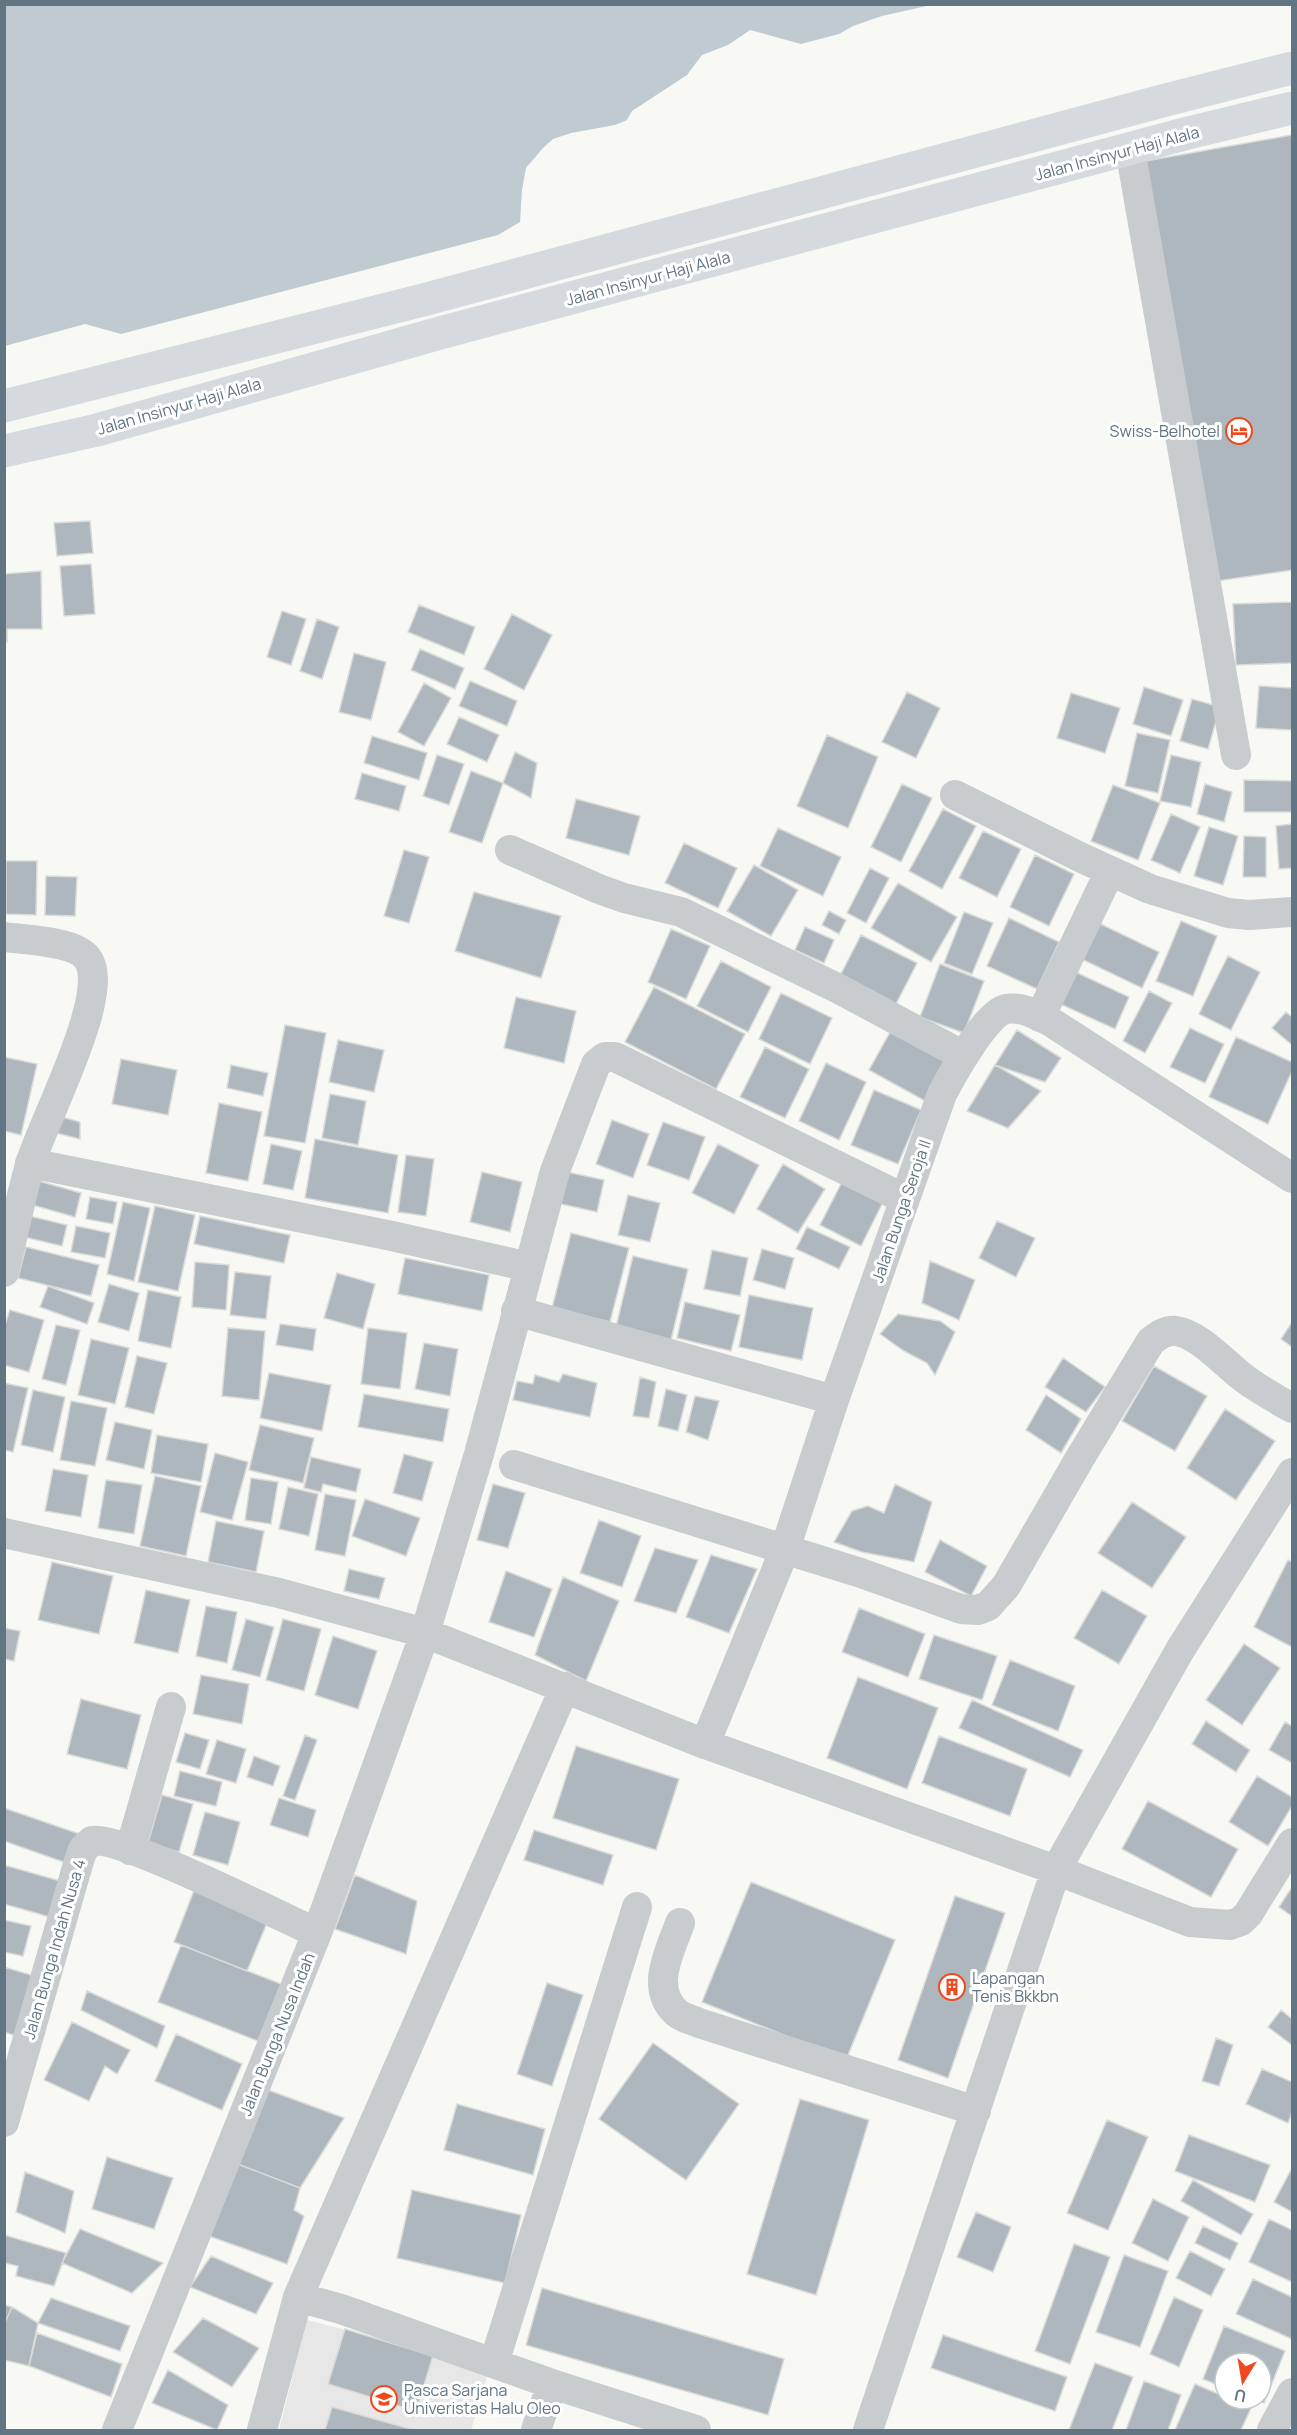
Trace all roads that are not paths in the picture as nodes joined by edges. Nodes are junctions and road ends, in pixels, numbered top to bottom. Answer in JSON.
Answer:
{"nodes":[{"id":1,"x":1293,"y":68,"type":"edge"},
{"id":2,"x":1293,"y":108,"type":"edge"},
{"id":3,"x":1130,"y":149,"type":"junction"},
{"id":4,"x":4,"y":406,"type":"edge"},
{"id":5,"x":4,"y":452,"type":"edge"},
{"id":6,"x":1236,"y":755,"type":"dead end"},
{"id":7,"x":955,"y":795,"type":"dead end"},
{"id":8,"x":510,"y":850,"type":"dead end"},
{"id":9,"x":1110,"y":871,"type":"junction"},
{"id":10,"x":1293,"y":912,"type":"edge"},
{"id":11,"x":4,"y":938,"type":"edge"},
{"id":12,"x":1040,"y":1017,"type":"junction"},
{"id":13,"x":964,"y":1056,"type":"junction"},
{"id":14,"x":30,"y":1163,"type":"junction"},
{"id":15,"x":1293,"y":1178,"type":"edge"},
{"id":16,"x":905,"y":1199,"type":"junction"},
{"id":17,"x":529,"y":1267,"type":"junction"},
{"id":18,"x":4,"y":1272,"type":"edge"},
{"id":19,"x":516,"y":1311,"type":"junction"},
{"id":20,"x":834,"y":1400,"type":"junction"},
{"id":21,"x":1293,"y":1408,"type":"edge"},
{"id":22,"x":514,"y":1465,"type":"dead end"},
{"id":23,"x":1293,"y":1473,"type":"edge"},
{"id":24,"x":4,"y":1533,"type":"edge"},
{"id":25,"x":785,"y":1549,"type":"junction"},
{"id":26,"x":426,"y":1633,"type":"junction"},
{"id":27,"x":565,"y":1687,"type":"junction"},
{"id":28,"x":171,"y":1707,"type":"dead end"},
{"id":29,"x":705,"y":1744,"type":"junction"},
{"id":30,"x":1293,"y":1843,"type":"edge"},
{"id":31,"x":130,"y":1850,"type":"junction"},
{"id":32,"x":1056,"y":1870,"type":"junction"},
{"id":33,"x":637,"y":1907,"type":"dead end"},
{"id":34,"x":680,"y":1923,"type":"dead end"},
{"id":35,"x":317,"y":1933,"type":"junction"},
{"id":36,"x":10,"y":2077,"type":"edge"},
{"id":37,"x":976,"y":2111,"type":"junction"},
{"id":38,"x":4,"y":2122,"type":"edge"},
{"id":39,"x":298,"y":2297,"type":"junction"},
{"id":40,"x":494,"y":2363,"type":"junction"},
{"id":41,"x":552,"y":2384,"type":"junction"},
{"id":42,"x":1293,"y":2393,"type":"edge"},
{"id":43,"x":117,"y":2430,"type":"edge"},
{"id":44,"x":262,"y":2430,"type":"edge"},
{"id":45,"x":536,"y":2430,"type":"edge"},
{"id":46,"x":696,"y":2430,"type":"edge"},
{"id":47,"x":868,"y":2430,"type":"edge"},
{"id":48,"x":1272,"y":2430,"type":"edge"}],
"edges":[{"from":1,"to":4,"type":"main road"},
{"from":2,"to":3,"type":"main road","name":"Jalan Insinyur Haji Alala"},
{"from":3,"to":5,"type":"main road","name":"Jalan Insinyur Haji Alala"},
{"from":3,"to":6,"type":"street"},
{"from":7,"to":9,"type":"street"},
{"from":8,"to":13,"type":"street"},
{"from":9,"to":10,"type":"street"},
{"from":9,"to":12,"type":"street"},
{"from":11,"to":14,"type":"street"},
{"from":12,"to":13,"type":"street","name":"Jalan Bunga Seroja II"},
{"from":12,"to":15,"type":"street","name":"Jalan Bunga Seroja II"},
{"from":13,"to":16,"type":"street","name":"Jalan Bunga Seroja II"},
{"from":14,"to":17,"type":"street"},
{"from":14,"to":18,"type":"street"},
{"from":16,"to":17,"type":"street","name":"Jalan Bunga Nusa Indah"},
{"from":16,"to":20,"type":"street","name":"Jalan Bunga Seroja II"},
{"from":17,"to":19,"type":"street","name":"Jalan Bunga Nusa Indah"},
{"from":19,"to":20,"type":"street"},
{"from":19,"to":26,"type":"street","name":"Jalan Bunga Nusa Indah"},
{"from":20,"to":25,"type":"street","name":"Jalan Bunga Seroja II"},
{"from":21,"to":25,"type":"street"},
{"from":22,"to":25,"type":"street"},
{"from":23,"to":32,"type":"street"},
{"from":24,"to":26,"type":"street"},
{"from":25,"to":29,"type":"street","name":"Jalan Bunga Seroja II"},
{"from":26,"to":27,"type":"street"},
{"from":26,"to":35,"type":"street","name":"Jalan Bunga Nusa Indah"},
{"from":27,"to":29,"type":"street"},
{"from":27,"to":39,"type":"street"},
{"from":28,"to":31,"type":"street"},
{"from":29,"to":32,"type":"street"},
{"from":30,"to":32,"type":"street"},
{"from":31,"to":35,"type":"street","name":"Jalan Bunga Indah Nusa 4"},
{"from":31,"to":36,"type":"street","name":"Jalan Bunga Indah Nusa 4"},
{"from":32,"to":37,"type":"street"},
{"from":33,"to":40,"type":"street"},
{"from":34,"to":37,"type":"street"},
{"from":35,"to":43,"type":"street","name":"Jalan Bunga Nusa Indah"},
{"from":36,"to":38,"type":"street","name":"Jalan Bunga Indah Nusa 4"},
{"from":37,"to":47,"type":"street"},
{"from":39,"to":40,"type":"street"},
{"from":39,"to":44,"type":"street"},
{"from":40,"to":41,"type":"street"},
{"from":41,"to":45,"type":"street"},
{"from":41,"to":46,"type":"street"},
{"from":42,"to":48,"type":"street"}]}
